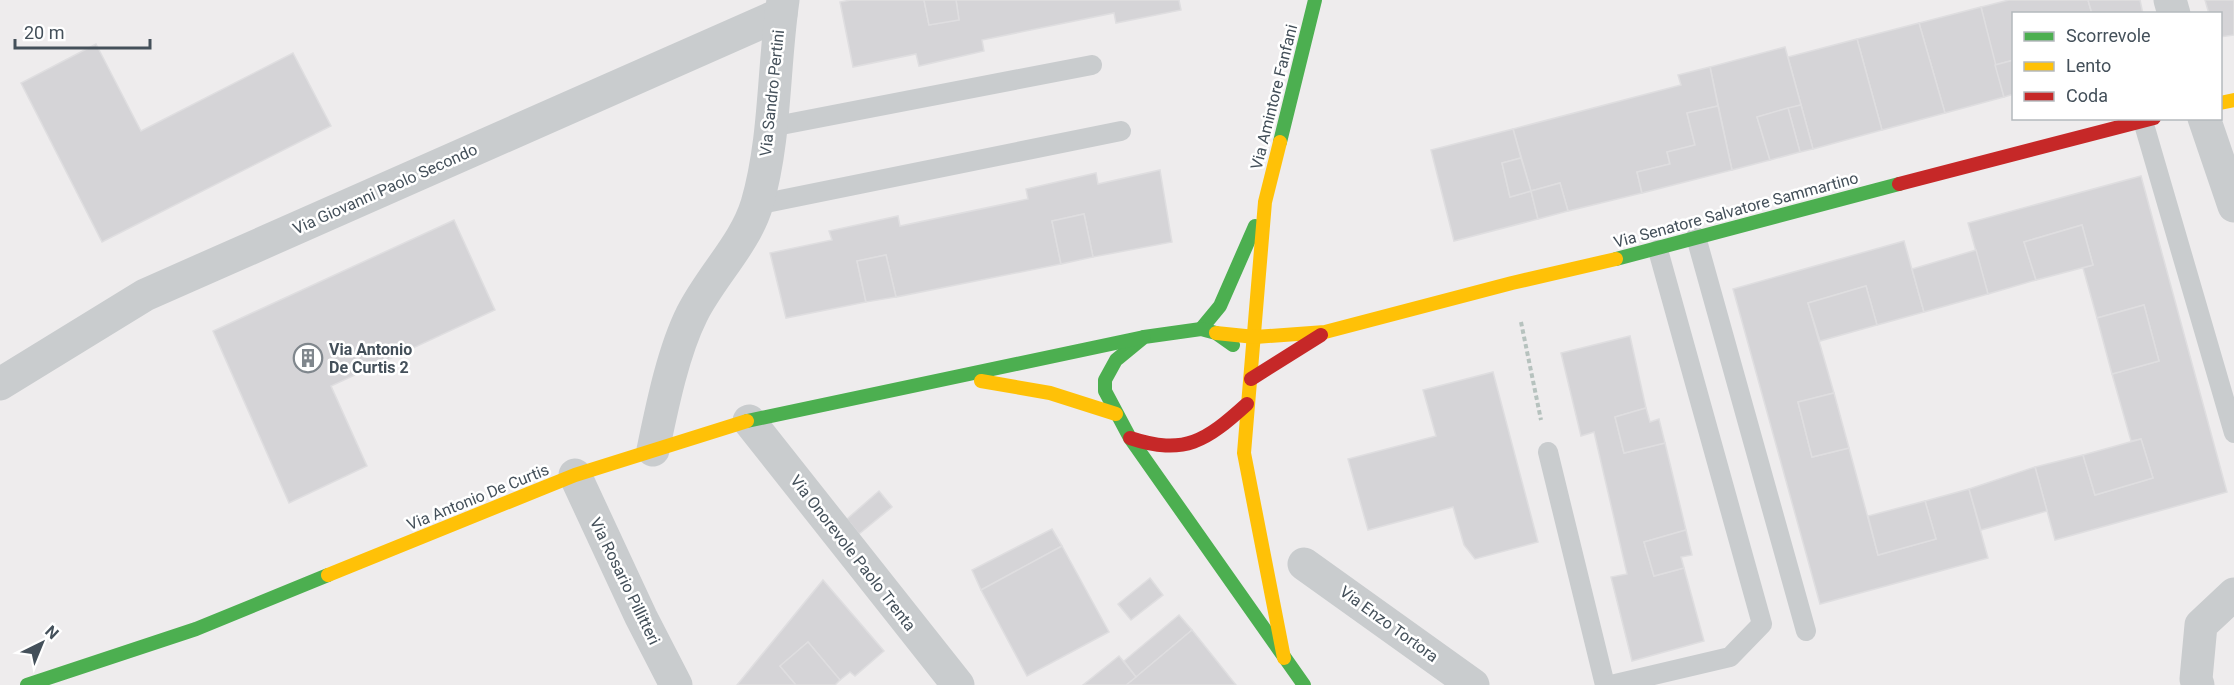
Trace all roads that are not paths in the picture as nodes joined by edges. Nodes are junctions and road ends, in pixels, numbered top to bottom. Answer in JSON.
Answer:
{"nodes":[{"id":1,"x":1315,"y":0,"type":"edge"},
{"id":2,"x":782,"y":7,"type":"edge"},
{"id":3,"x":1092,"y":65,"type":"dead end"},
{"id":4,"x":2149,"y":120,"type":"edge"},
{"id":5,"x":2205,"y":120,"type":"edge"},
{"id":6,"x":771,"y":127,"type":"junction"},
{"id":7,"x":1121,"y":131,"type":"dead end"},
{"id":8,"x":1265,"y":202,"type":"junction"},
{"id":9,"x":756,"y":205,"type":"junction"},
{"id":10,"x":2234,"y":206,"type":"edge"},
{"id":11,"x":1696,"y":237,"type":"junction"},
{"id":12,"x":1658,"y":250,"type":"junction"},
{"id":13,"x":1201,"y":329,"type":"junction"},
{"id":14,"x":1326,"y":332,"type":"junction"},
{"id":15,"x":1216,"y":333,"type":"junction"},
{"id":16,"x":1144,"y":336,"type":"junction"},
{"id":17,"x":1255,"y":337,"type":"junction"},
{"id":18,"x":1251,"y":364,"type":"junction"},
{"id":19,"x":1251,"y":379,"type":"junction"},
{"id":20,"x":953,"y":380,"type":"junction"},
{"id":21,"x":0,"y":384,"type":"edge"},
{"id":22,"x":1247,"y":404,"type":"junction"},
{"id":23,"x":1116,"y":414,"type":"junction"},
{"id":24,"x":749,"y":421,"type":"junction"},
{"id":25,"x":2234,"y":433,"type":"edge"},
{"id":26,"x":1130,"y":438,"type":"junction"},
{"id":27,"x":653,"y":450,"type":"junction"},
{"id":28,"x":1548,"y":452,"type":"road end"},
{"id":29,"x":575,"y":475,"type":"junction"},
{"id":30,"x":1304,"y":564,"type":"dead end"},
{"id":31,"x":2234,"y":594,"type":"edge"},
{"id":32,"x":1806,"y":631,"type":"dead end"},
{"id":33,"x":1293,"y":676,"type":"edge"},
{"id":34,"x":27,"y":685,"type":"edge"},
{"id":35,"x":676,"y":685,"type":"edge"},
{"id":36,"x":958,"y":685,"type":"edge"},
{"id":37,"x":1473,"y":685,"type":"edge"},
{"id":38,"x":1605,"y":685,"type":"edge"},
{"id":39,"x":1611,"y":685,"type":"edge"},
{"id":40,"x":2198,"y":685,"type":"edge"}],
"edges":[{"from":1,"to":8,"type":"street","name":"Via Amintore Fanfani"},
{"from":2,"to":6,"type":"street","name":"Via Sandro Pertini"},
{"from":2,"to":21,"type":"street","name":"Via Giovanni Paolo Secondo"},
{"from":3,"to":6,"type":"lane"},
{"from":4,"to":11,"type":"street","name":"Via Senatore Salvatore Sammartino"},
{"from":4,"to":25,"type":"lane"},
{"from":5,"to":10,"type":"street"},
{"from":6,"to":9,"type":"street","name":"Via Sandro Pertini"},
{"from":7,"to":9,"type":"lane"},
{"from":8,"to":13,"type":"street"},
{"from":8,"to":17,"type":"street"},
{"from":9,"to":27,"type":"street","name":"Via Sandro Pertini"},
{"from":11,"to":12,"type":"street","name":"Via Senatore Salvatore Sammartino"},
{"from":11,"to":32,"type":"lane"},
{"from":12,"to":14,"type":"street","name":"Via Senatore Salvatore Sammartino"},
{"from":12,"to":39,"type":"lane"},
{"from":13,"to":15,"type":"street"},
{"from":13,"to":16,"type":"street"},
{"from":14,"to":17,"type":"street"},
{"from":14,"to":19,"type":"street"},
{"from":15,"to":17,"type":"street"},
{"from":15,"to":18,"type":"street"},
{"from":16,"to":20,"type":"street","name":"Via Antonio De Curtis"},
{"from":16,"to":23,"type":"street"},
{"from":17,"to":18,"type":"street"},
{"from":18,"to":19,"type":"street"},
{"from":19,"to":22,"type":"street"},
{"from":20,"to":23,"type":"street"},
{"from":20,"to":24,"type":"street","name":"Via Antonio De Curtis"},
{"from":22,"to":26,"type":"street"},
{"from":22,"to":33,"type":"street"},
{"from":23,"to":26,"type":"street"},
{"from":24,"to":27,"type":"street","name":"Via Antonio De Curtis"},
{"from":24,"to":36,"type":"street","name":"Via Onorevole Paolo Trenta"},
{"from":26,"to":33,"type":"street"},
{"from":27,"to":29,"type":"street","name":"Via Antonio De Curtis"},
{"from":28,"to":38,"type":"lane"},
{"from":29,"to":34,"type":"street","name":"Via Antonio De Curtis"},
{"from":29,"to":35,"type":"street","name":"Via Rosario Pillitteri"},
{"from":30,"to":37,"type":"street","name":"Via Enzo Tortora"},
{"from":31,"to":40,"type":"street"}]}
